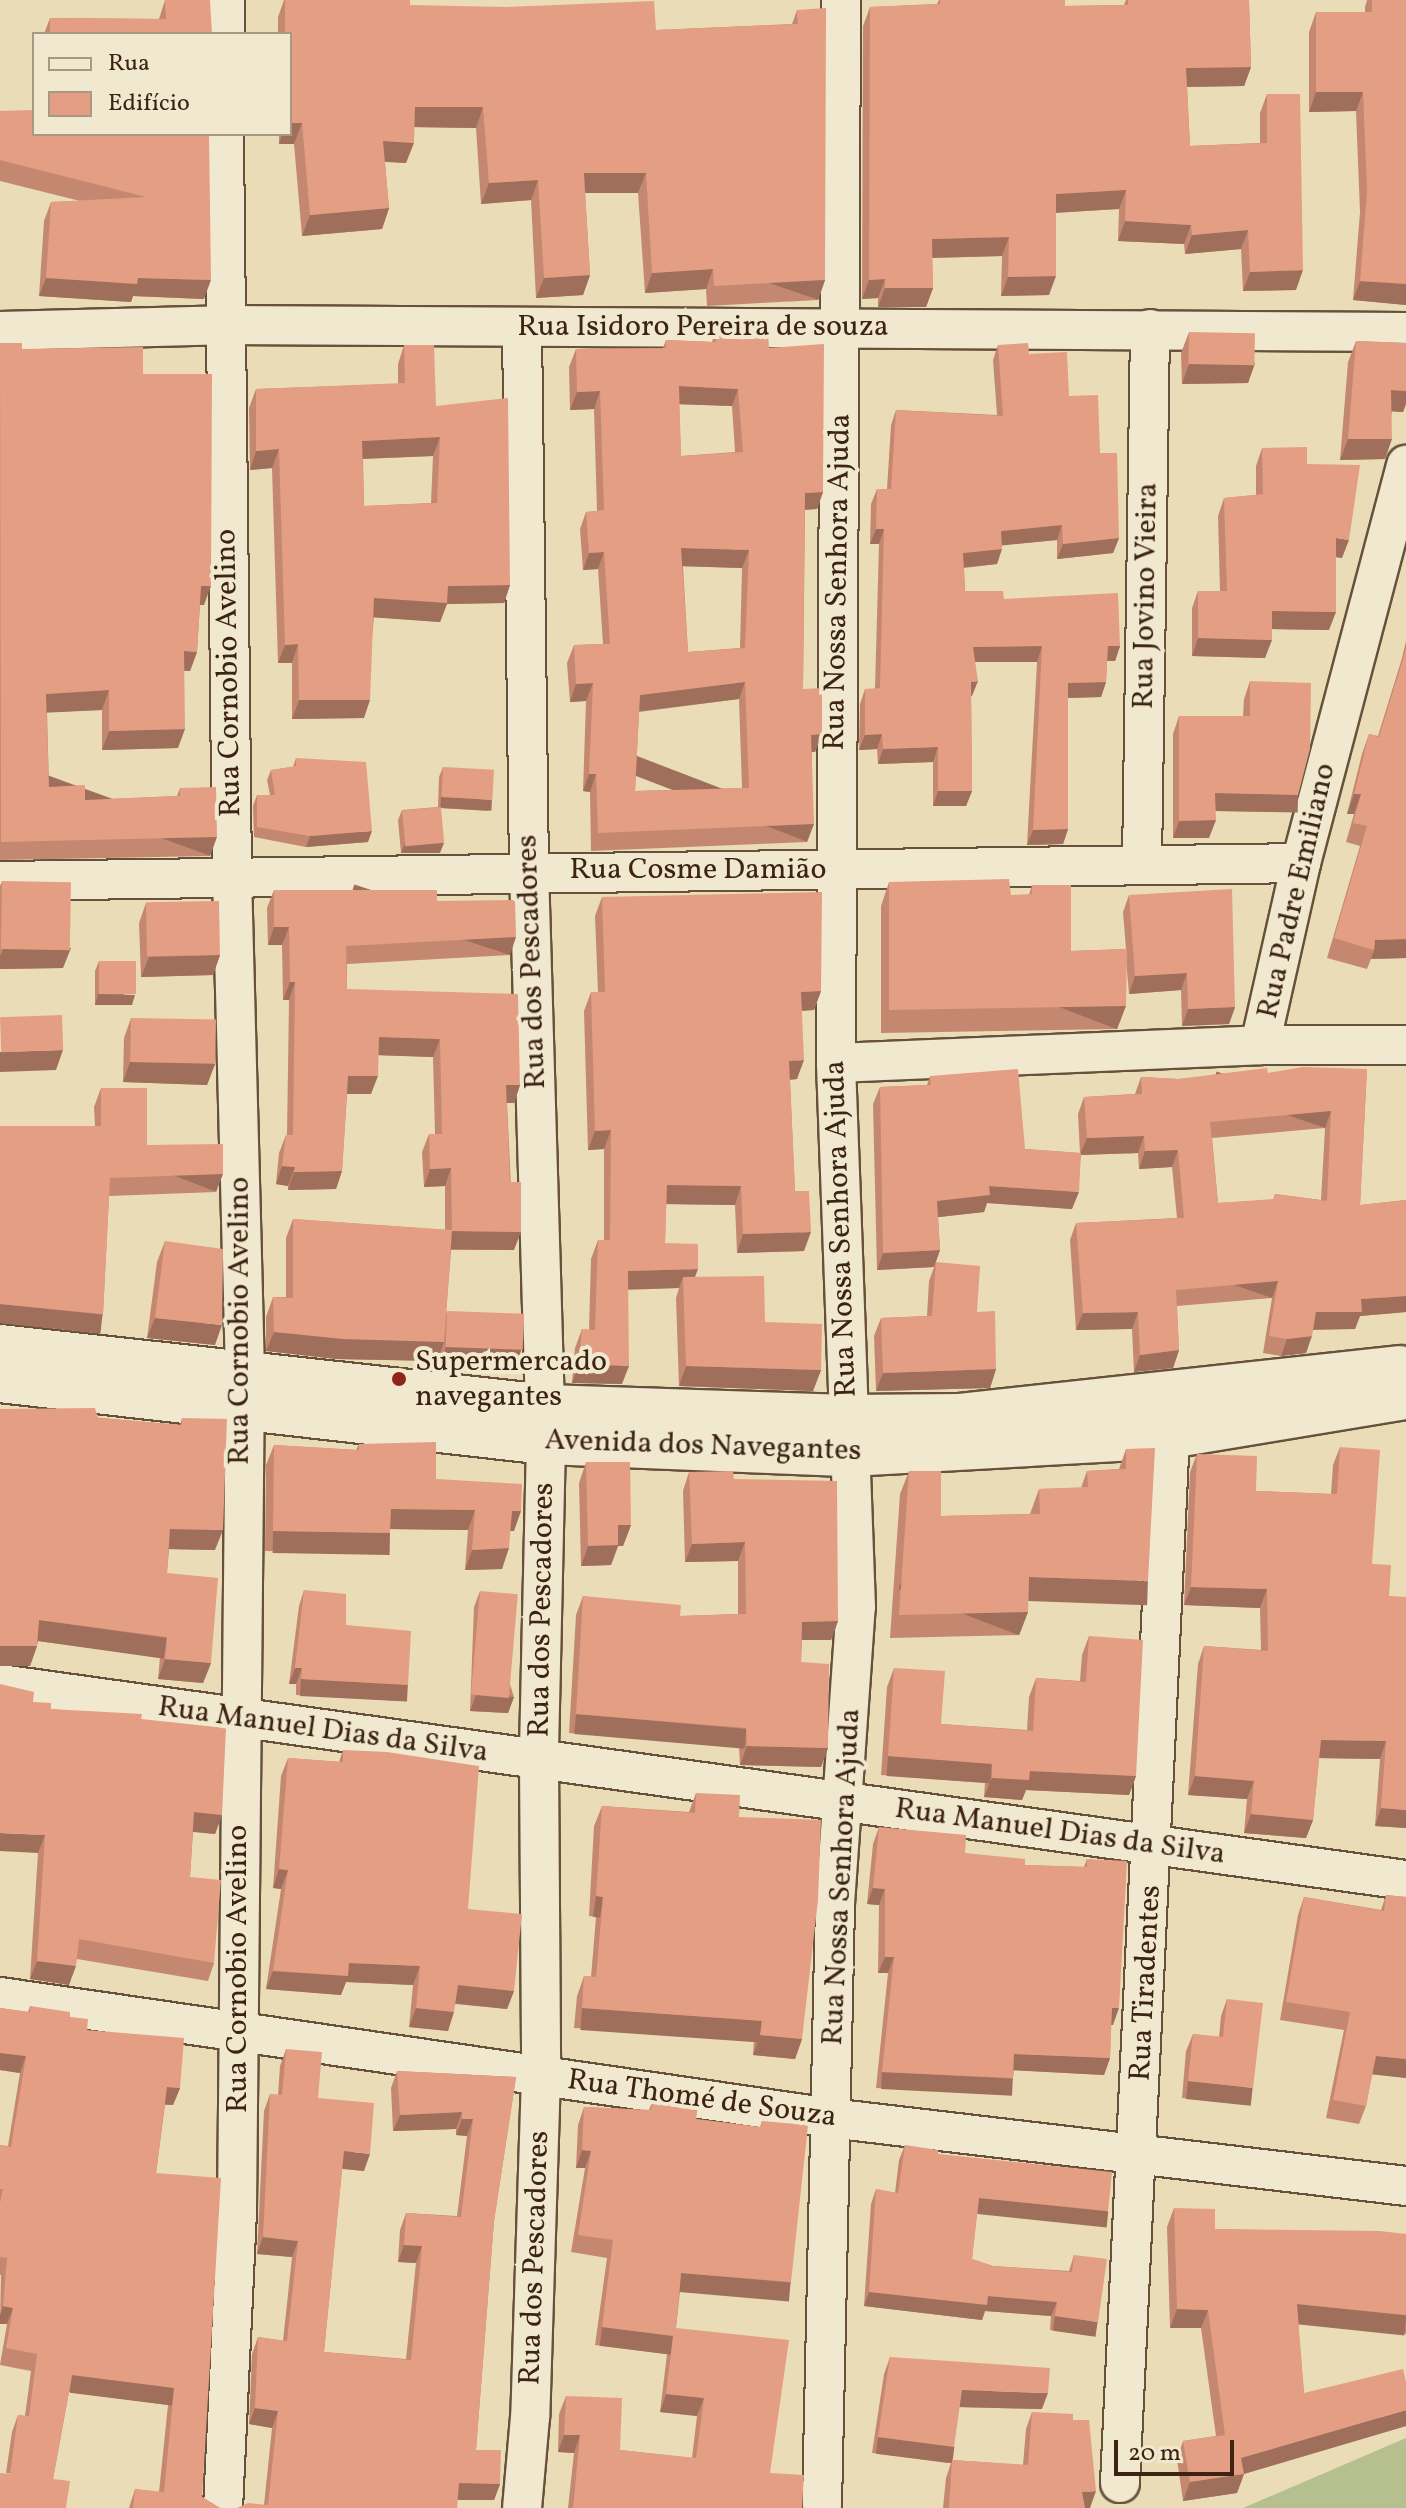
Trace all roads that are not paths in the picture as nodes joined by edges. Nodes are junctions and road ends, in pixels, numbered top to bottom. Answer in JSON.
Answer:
{"nodes":[{"id":1,"x":225,"y":0,"type":"edge"},
{"id":2,"x":841,"y":0,"type":"edge"},
{"id":3,"x":225,"y":32,"type":"edge"},
{"id":4,"x":224,"y":136,"type":"edge"},
{"id":5,"x":223,"y":325,"type":"junction"},
{"id":6,"x":842,"y":326,"type":"junction"},
{"id":7,"x":522,"y":328,"type":"junction"},
{"id":8,"x":1150,"y":329,"type":"junction"},
{"id":9,"x":0,"y":331,"type":"edge"},
{"id":10,"x":1406,"y":332,"type":"edge"},
{"id":11,"x":1406,"y":465,"type":"edge"},
{"id":12,"x":1142,"y":863,"type":"junction"},
{"id":13,"x":1301,"y":863,"type":"junction"},
{"id":14,"x":529,"y":870,"type":"junction"},
{"id":15,"x":835,"y":870,"type":"junction"},
{"id":16,"x":232,"y":878,"type":"junction"},
{"id":17,"x":0,"y":881,"type":"edge"},
{"id":18,"x":1260,"y":1045,"type":"junction"},
{"id":19,"x":1406,"y":1045,"type":"edge"},
{"id":20,"x":836,"y":1063,"type":"junction"},
{"id":21,"x":0,"y":1347,"type":"edge"},
{"id":22,"x":1406,"y":1367,"type":"edge"},
{"id":23,"x":0,"y":1380,"type":"edge"},
{"id":24,"x":244,"y":1389,"type":"junction"},
{"id":25,"x":1406,"y":1397,"type":"edge"},
{"id":26,"x":546,"y":1425,"type":"junction"},
{"id":27,"x":848,"y":1436,"type":"junction"},
{"id":28,"x":1170,"y":1436,"type":"junction"},
{"id":29,"x":0,"y":1684,"type":"edge"},
{"id":30,"x":239,"y":1718,"type":"junction"},
{"id":31,"x":539,"y":1761,"type":"junction"},
{"id":32,"x":844,"y":1803,"type":"junction"},
{"id":33,"x":1153,"y":1843,"type":"junction"},
{"id":34,"x":1406,"y":1880,"type":"edge"},
{"id":35,"x":0,"y":1997,"type":"edge"},
{"id":36,"x":237,"y":2029,"type":"junction"},
{"id":37,"x":541,"y":2075,"type":"junction"},
{"id":38,"x":830,"y":2118,"type":"junction"},
{"id":39,"x":1138,"y":2157,"type":"junction"},
{"id":40,"x":1406,"y":2186,"type":"edge"},
{"id":41,"x":1120,"y":2483,"type":"dead end"},
{"id":42,"x":822,"y":2506,"type":"dead end"},
{"id":43,"x":223,"y":2508,"type":"edge"},
{"id":44,"x":522,"y":2508,"type":"edge"}],
"edges":[{"from":1,"to":3,"type":"street"},
{"from":2,"to":6,"type":"street","name":"Rua Nossa Senhora Ajuda"},
{"from":4,"to":5,"type":"street","name":"Rua Cornobio Avelino"},
{"from":5,"to":7,"type":"street","name":"Rua Isidoro Pereira de souza"},
{"from":5,"to":9,"type":"street","name":"Rua Isidoro Pereira de souza"},
{"from":5,"to":16,"type":"street","name":"Rua Cornobio Avelino"},
{"from":6,"to":7,"type":"street","name":"Rua Isidoro Pereira de souza"},
{"from":6,"to":8,"type":"street","name":"Rua Isidoro Pereira de souza"},
{"from":6,"to":15,"type":"street","name":"Rua Nossa Senhora Ajuda"},
{"from":7,"to":14,"type":"street","name":"Rua dos Pescadores"},
{"from":8,"to":10,"type":"street","name":"Rua Isidoro Pereira de souza"},
{"from":8,"to":12,"type":"street","name":"Rua Jovino Vieira"},
{"from":11,"to":13,"type":"street","name":"Rua Padre Emiliano"},
{"from":12,"to":13,"type":"street","name":"Rua Cosme Damião"},
{"from":12,"to":15,"type":"street","name":"Rua Cosme Damião"},
{"from":13,"to":18,"type":"street","name":"Rua Padre Emiliano"},
{"from":14,"to":15,"type":"street","name":"Rua Cosme Damião"},
{"from":14,"to":16,"type":"street","name":"Rua Cosme Damião"},
{"from":14,"to":26,"type":"street","name":"Rua dos Pescadores"},
{"from":15,"to":20,"type":"street","name":"Rua Nossa Senhora Ajuda"},
{"from":16,"to":17,"type":"street","name":"Rua Cosme Damião"},
{"from":16,"to":24,"type":"street","name":"Rua Cornobio Avelino"},
{"from":18,"to":19,"type":"street"},
{"from":18,"to":20,"type":"street","name":"Rua Padre Emiliano"},
{"from":20,"to":27,"type":"street","name":"Rua Nossa Senhora Ajuda"},
{"from":21,"to":24,"type":"main road","name":"Avenida dos Navegantes"},
{"from":22,"to":27,"type":"main road","name":"Avenida dos Navegantes"},
{"from":23,"to":24,"type":"main road","name":"Avenida dos Navegantes"},
{"from":24,"to":26,"type":"main road","name":"Avenida dos Navegantes"},
{"from":24,"to":30,"type":"street","name":"Rua Cornobio Avelino"},
{"from":25,"to":28,"type":"main road","name":"Avenida dos Navegantes"},
{"from":26,"to":27,"type":"main road","name":"Avenida dos Navegantes"},
{"from":26,"to":31,"type":"street","name":"Rua dos Pescadores"},
{"from":27,"to":28,"type":"main road","name":"Avenida dos Navegantes"},
{"from":27,"to":32,"type":"street","name":"Rua Nossa Senhora Ajuda"},
{"from":28,"to":33,"type":"street","name":"Rua Tiradentes"},
{"from":29,"to":30,"type":"street","name":"Rua Manuel Dias da Silva"},
{"from":30,"to":31,"type":"street","name":"Rua Manuel Dias da Silva"},
{"from":30,"to":36,"type":"street","name":"Rua Cornobio Avelino"},
{"from":31,"to":32,"type":"street","name":"Rua Manuel Dias da Silva"},
{"from":31,"to":37,"type":"street","name":"Rua dos Pescadores"},
{"from":32,"to":33,"type":"street","name":"Rua Manuel Dias da Silva"},
{"from":32,"to":38,"type":"street","name":"Rua Nossa Senhora Ajuda"},
{"from":33,"to":34,"type":"street","name":"Rua Manuel Dias da Silva"},
{"from":33,"to":39,"type":"street","name":"Rua Tiradentes"},
{"from":35,"to":36,"type":"street","name":"Rua Thomé de Souza"},
{"from":36,"to":37,"type":"street","name":"Rua Thomé de Souza"},
{"from":36,"to":43,"type":"street","name":"Rua Cornobio Avelino"},
{"from":37,"to":38,"type":"street","name":"Rua Thomé de Souza"},
{"from":37,"to":44,"type":"street","name":"Rua dos Pescadores"},
{"from":38,"to":39,"type":"street","name":"Rua Thomé de Souza"},
{"from":38,"to":42,"type":"street","name":"Rua Nossa Senhora Ajuda"},
{"from":39,"to":40,"type":"street","name":"Rua Thomé de Souza"},
{"from":39,"to":41,"type":"street","name":"Rua Tiradentes"}]}
